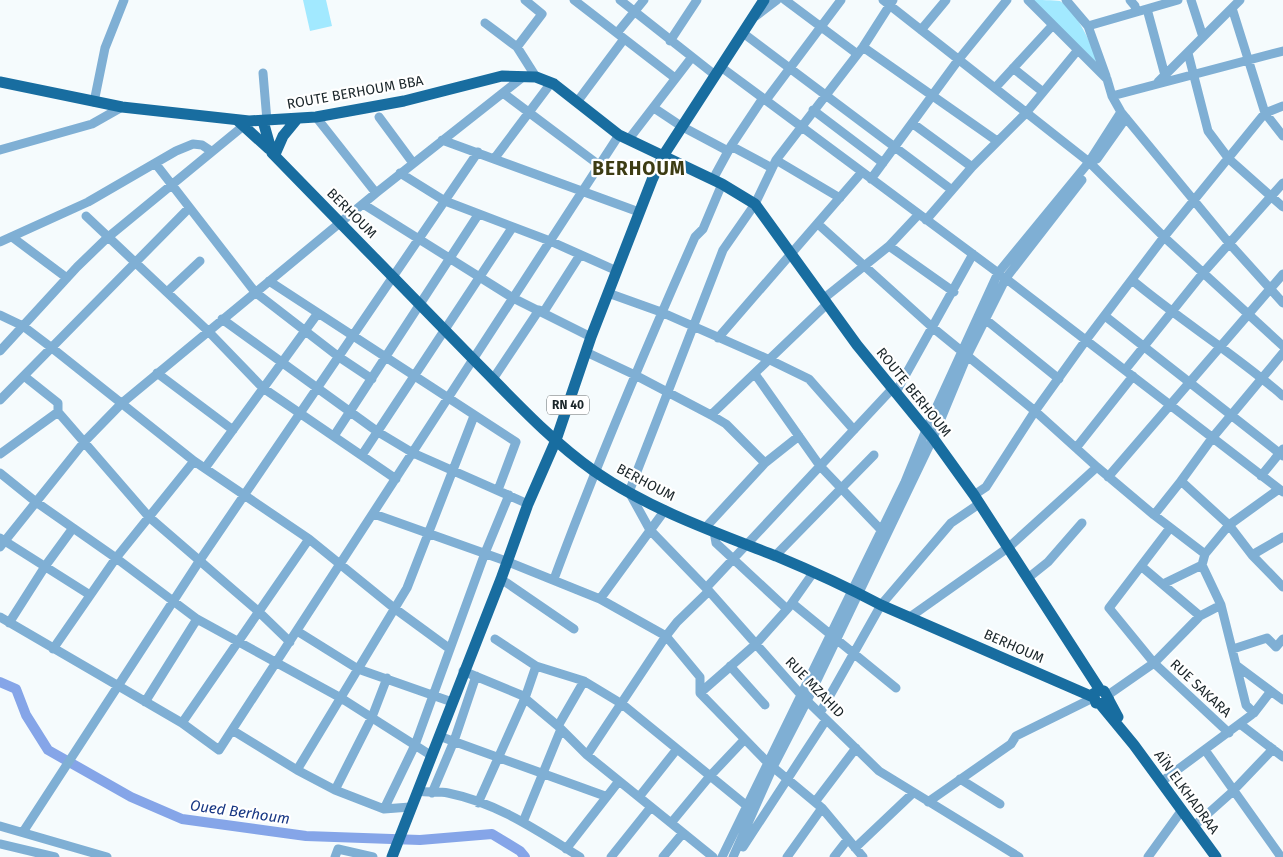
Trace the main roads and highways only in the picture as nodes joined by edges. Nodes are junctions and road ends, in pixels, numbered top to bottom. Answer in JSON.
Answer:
{"nodes":[{"id":1,"x":764,"y":0,"type":"edge"},
{"id":2,"x":0,"y":82,"type":"edge"},
{"id":3,"x":297,"y":119,"type":"junction"},
{"id":4,"x":268,"y":121,"type":"junction"},
{"id":5,"x":243,"y":123,"type":"junction"},
{"id":6,"x":274,"y":153,"type":"junction"},
{"id":7,"x":663,"y":156,"type":"junction"},
{"id":8,"x":556,"y":440,"type":"junction"},
{"id":9,"x":1100,"y":697,"type":"junction"},
{"id":10,"x":393,"y":854,"type":"edge"},
{"id":11,"x":1215,"y":856,"type":"edge"}],
"edges":[{"from":1,"to":7,"type":"main road","number":"RN 40"},
{"from":2,"to":5,"type":"main road","name":"ROUTE BERHOUM BBA"},
{"from":3,"to":4,"type":"main road","name":"ROUTE BERHOUM BBA"},
{"from":3,"to":6,"type":"main road"},
{"from":3,"to":7,"type":"main road","name":"ROUTE BERHOUM BBA"},
{"from":4,"to":5,"type":"main road","name":"ROUTE BERHOUM BBA"},
{"from":4,"to":6,"type":"main road"},
{"from":5,"to":6,"type":"main road","name":"BERHOUM"},
{"from":6,"to":8,"type":"main road","name":"BERHOUM"},
{"from":7,"to":8,"type":"main road","number":"RN 40"},
{"from":7,"to":9,"type":"main road","name":"ROUTE BERHOUM"},
{"from":8,"to":9,"type":"main road","name":"BERHOUM"},
{"from":8,"to":10,"type":"main road","number":"RN 40"},
{"from":9,"to":11,"type":"main road","name":"AÏN ELKHADRAA"}]}
